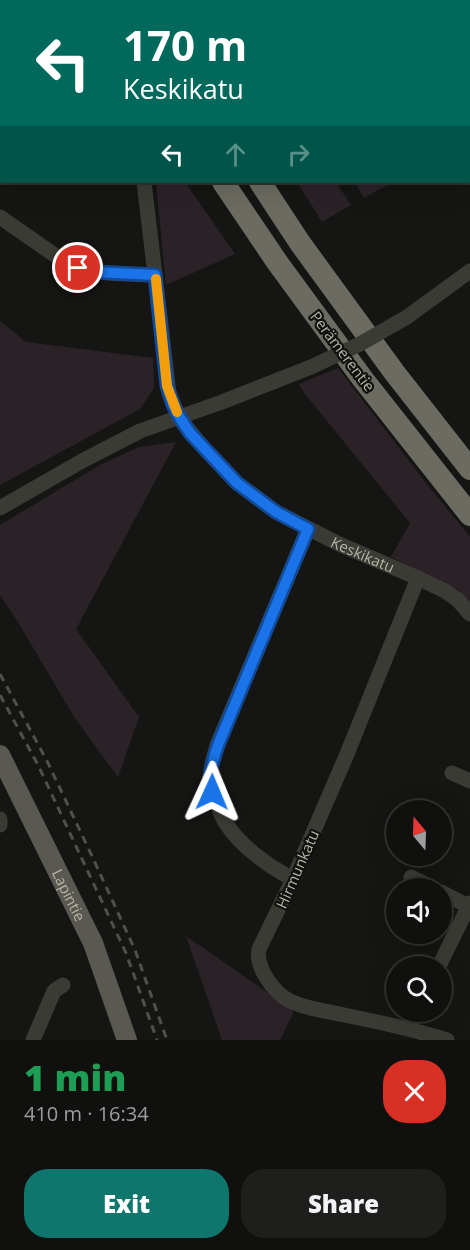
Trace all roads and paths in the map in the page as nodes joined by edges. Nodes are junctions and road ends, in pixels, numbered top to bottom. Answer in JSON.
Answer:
{"nodes":[{"id":1,"x":144,"y":183,"type":"edge"},
{"id":2,"x":224,"y":183,"type":"edge"},
{"id":3,"x":261,"y":183,"type":"edge"},
{"id":4,"x":0,"y":217,"type":"edge"},
{"id":5,"x":470,"y":271,"type":"edge"},
{"id":6,"x":155,"y":275,"type":"junction"},
{"id":7,"x":180,"y":418,"type":"junction"},
{"id":8,"x":470,"y":469,"type":"edge"},
{"id":9,"x":0,"y":508,"type":"edge"},
{"id":10,"x":470,"y":515,"type":"edge"},
{"id":11,"x":308,"y":529,"type":"junction"},
{"id":12,"x":418,"y":578,"type":"junction"},
{"id":13,"x":470,"y":614,"type":"edge"},
{"id":14,"x":0,"y":754,"type":"edge"},
{"id":15,"x":452,"y":773,"type":"dead end"},
{"id":16,"x":470,"y":781,"type":"edge"},
{"id":17,"x":0,"y":819,"type":"edge"},
{"id":18,"x":0,"y":825,"type":"edge"},
{"id":19,"x":293,"y":879,"type":"junction"},
{"id":20,"x":452,"y":897,"type":"edge"},
{"id":21,"x":469,"y":905,"type":"edge"},
{"id":22,"x":444,"y":956,"type":"edge"},
{"id":23,"x":63,"y":985,"type":"dead end"},
{"id":24,"x":411,"y":1022,"type":"edge"},
{"id":25,"x":408,"y":1028,"type":"junction"},
{"id":26,"x":33,"y":1040,"type":"edge"},
{"id":27,"x":127,"y":1040,"type":"edge"},
{"id":28,"x":447,"y":1040,"type":"edge"}],
"edges":[{"from":1,"to":6,"type":"street","name":"Keskikatu"},
{"from":2,"to":10,"type":"highway","name":"Perämerentie"},
{"from":3,"to":8,"type":"highway","name":"Perämerentie"},
{"from":4,"to":6,"type":"street"},
{"from":5,"to":7,"type":"street","bridge":true},
{"from":6,"to":7,"type":"street","name":"Keskikatu"},
{"from":7,"to":9,"type":"street"},
{"from":7,"to":11,"type":"street","name":"Keskikatu"},
{"from":11,"to":12,"type":"street","name":"Keskikatu"},
{"from":11,"to":19,"type":"street"},
{"from":12,"to":13,"type":"street","name":"Keskikatu"},
{"from":12,"to":19,"type":"street","name":"Hirmunkatu"},
{"from":14,"to":27,"type":"main road","name":"Lapintie"},
{"from":15,"to":16,"type":"street"},
{"from":17,"to":18,"type":"street"},
{"from":19,"to":25,"type":"street","name":"Hirmunkatu"},
{"from":20,"to":21,"type":"street"},
{"from":21,"to":22,"type":"street"},
{"from":23,"to":26,"type":"street"},
{"from":24,"to":25,"type":"street"},
{"from":25,"to":28,"type":"street","name":"Hirmunkatu"}]}
